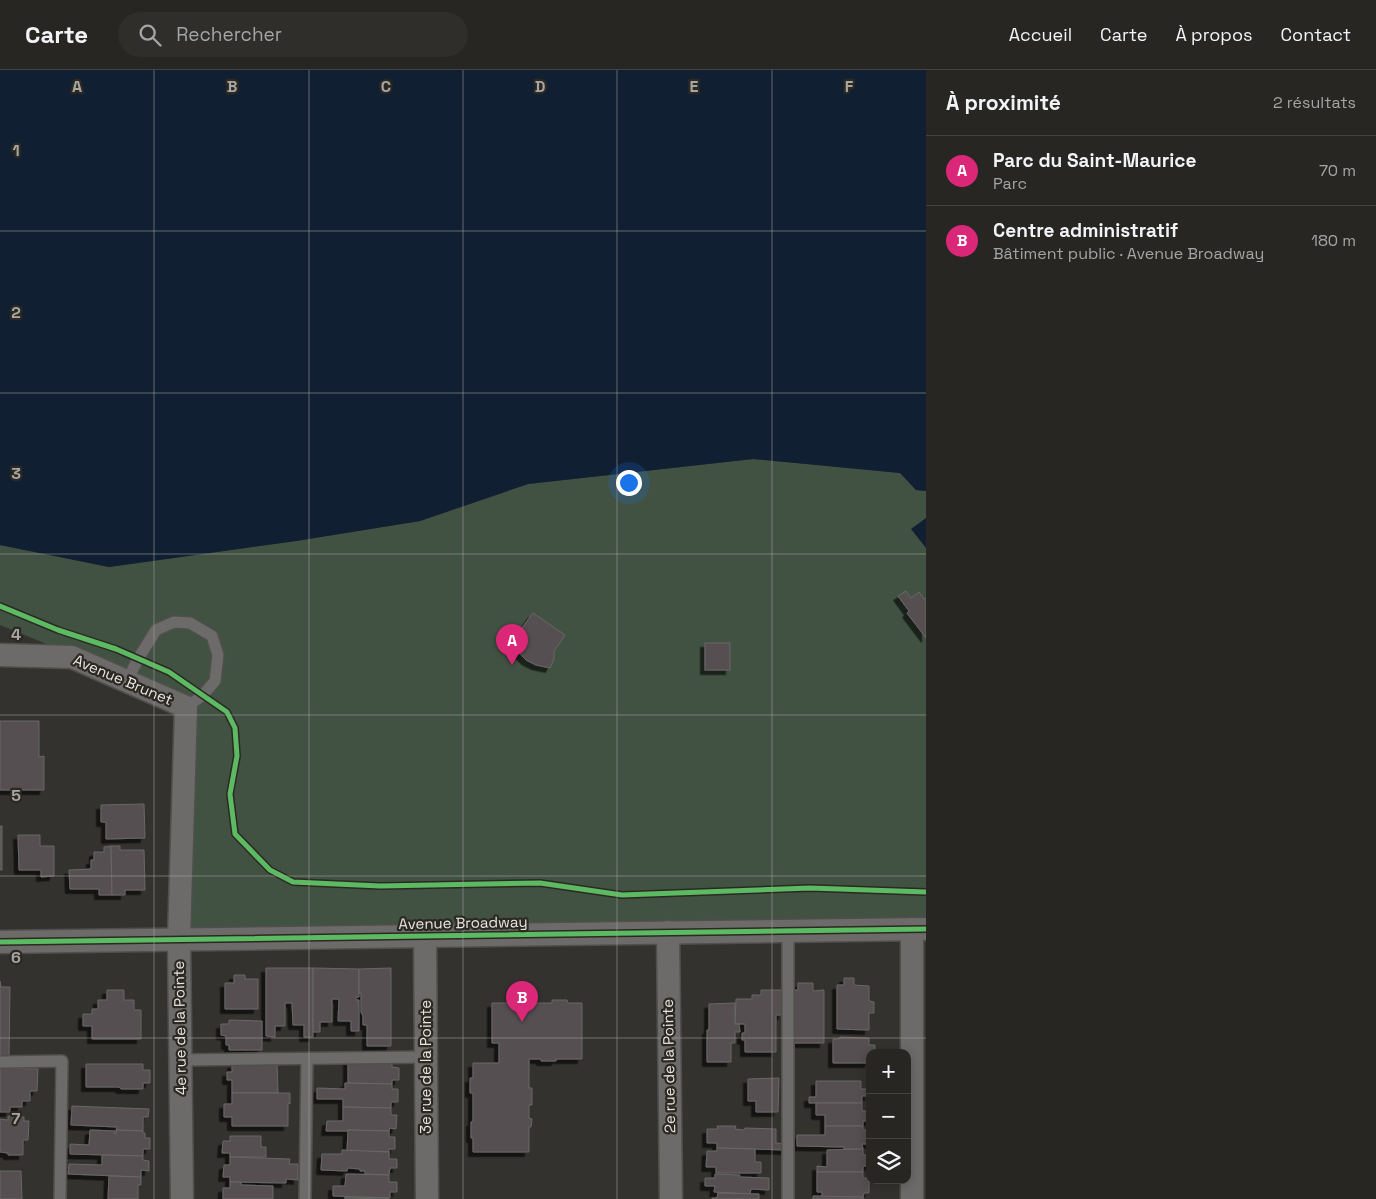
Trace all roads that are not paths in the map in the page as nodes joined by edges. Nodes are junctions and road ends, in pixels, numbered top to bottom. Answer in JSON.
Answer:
{"nodes":[{"id":1,"x":0,"y":655,"type":"edge"},
{"id":2,"x":127,"y":681,"type":"junction"},
{"id":3,"x":186,"y":707,"type":"junction"},
{"id":4,"x":919,"y":929,"type":"edge"},
{"id":5,"x":788,"y":930,"type":"junction"},
{"id":6,"x":668,"y":932,"type":"junction"},
{"id":7,"x":425,"y":936,"type":"junction"},
{"id":8,"x":179,"y":940,"type":"junction"},
{"id":9,"x":0,"y":942,"type":"edge"},
{"id":10,"x":426,"y":1057,"type":"junction"},
{"id":11,"x":307,"y":1059,"type":"junction"},
{"id":12,"x":181,"y":1060,"type":"junction"},
{"id":13,"x":0,"y":1062,"type":"edge"},
{"id":14,"x":60,"y":1199,"type":"edge"},
{"id":15,"x":182,"y":1199,"type":"edge"},
{"id":16,"x":305,"y":1199,"type":"edge"},
{"id":17,"x":427,"y":1199,"type":"edge"},
{"id":18,"x":671,"y":1199,"type":"edge"},
{"id":19,"x":788,"y":1199,"type":"edge"},
{"id":20,"x":912,"y":1199,"type":"edge"}],
"edges":[{"from":1,"to":2,"type":"street","name":"Avenue Brunet"},
{"from":2,"to":3,"type":"street","name":"Avenue Brunet"},
{"from":2,"to":3,"type":"lane"},
{"from":3,"to":8,"type":"street","name":"4e rue de la Pointe"},
{"from":4,"to":5,"type":"street","name":"Avenue Broadway"},
{"from":4,"to":20,"type":"street"},
{"from":5,"to":6,"type":"street","name":"Avenue Broadway"},
{"from":5,"to":19,"type":"lane"},
{"from":6,"to":7,"type":"street","name":"Avenue Broadway"},
{"from":6,"to":18,"type":"street","name":"2e rue de la Pointe"},
{"from":7,"to":8,"type":"street","name":"Avenue Broadway"},
{"from":7,"to":10,"type":"street","name":"3e rue de la Pointe"},
{"from":8,"to":9,"type":"street","name":"Avenue Broadway"},
{"from":8,"to":12,"type":"street","name":"4e rue de la Pointe"},
{"from":10,"to":11,"type":"lane"},
{"from":10,"to":17,"type":"street","name":"3e rue de la Pointe"},
{"from":11,"to":12,"type":"lane"},
{"from":11,"to":16,"type":"lane"},
{"from":12,"to":15,"type":"street","name":"4e rue de la Pointe"},
{"from":13,"to":14,"type":"lane"}]}
